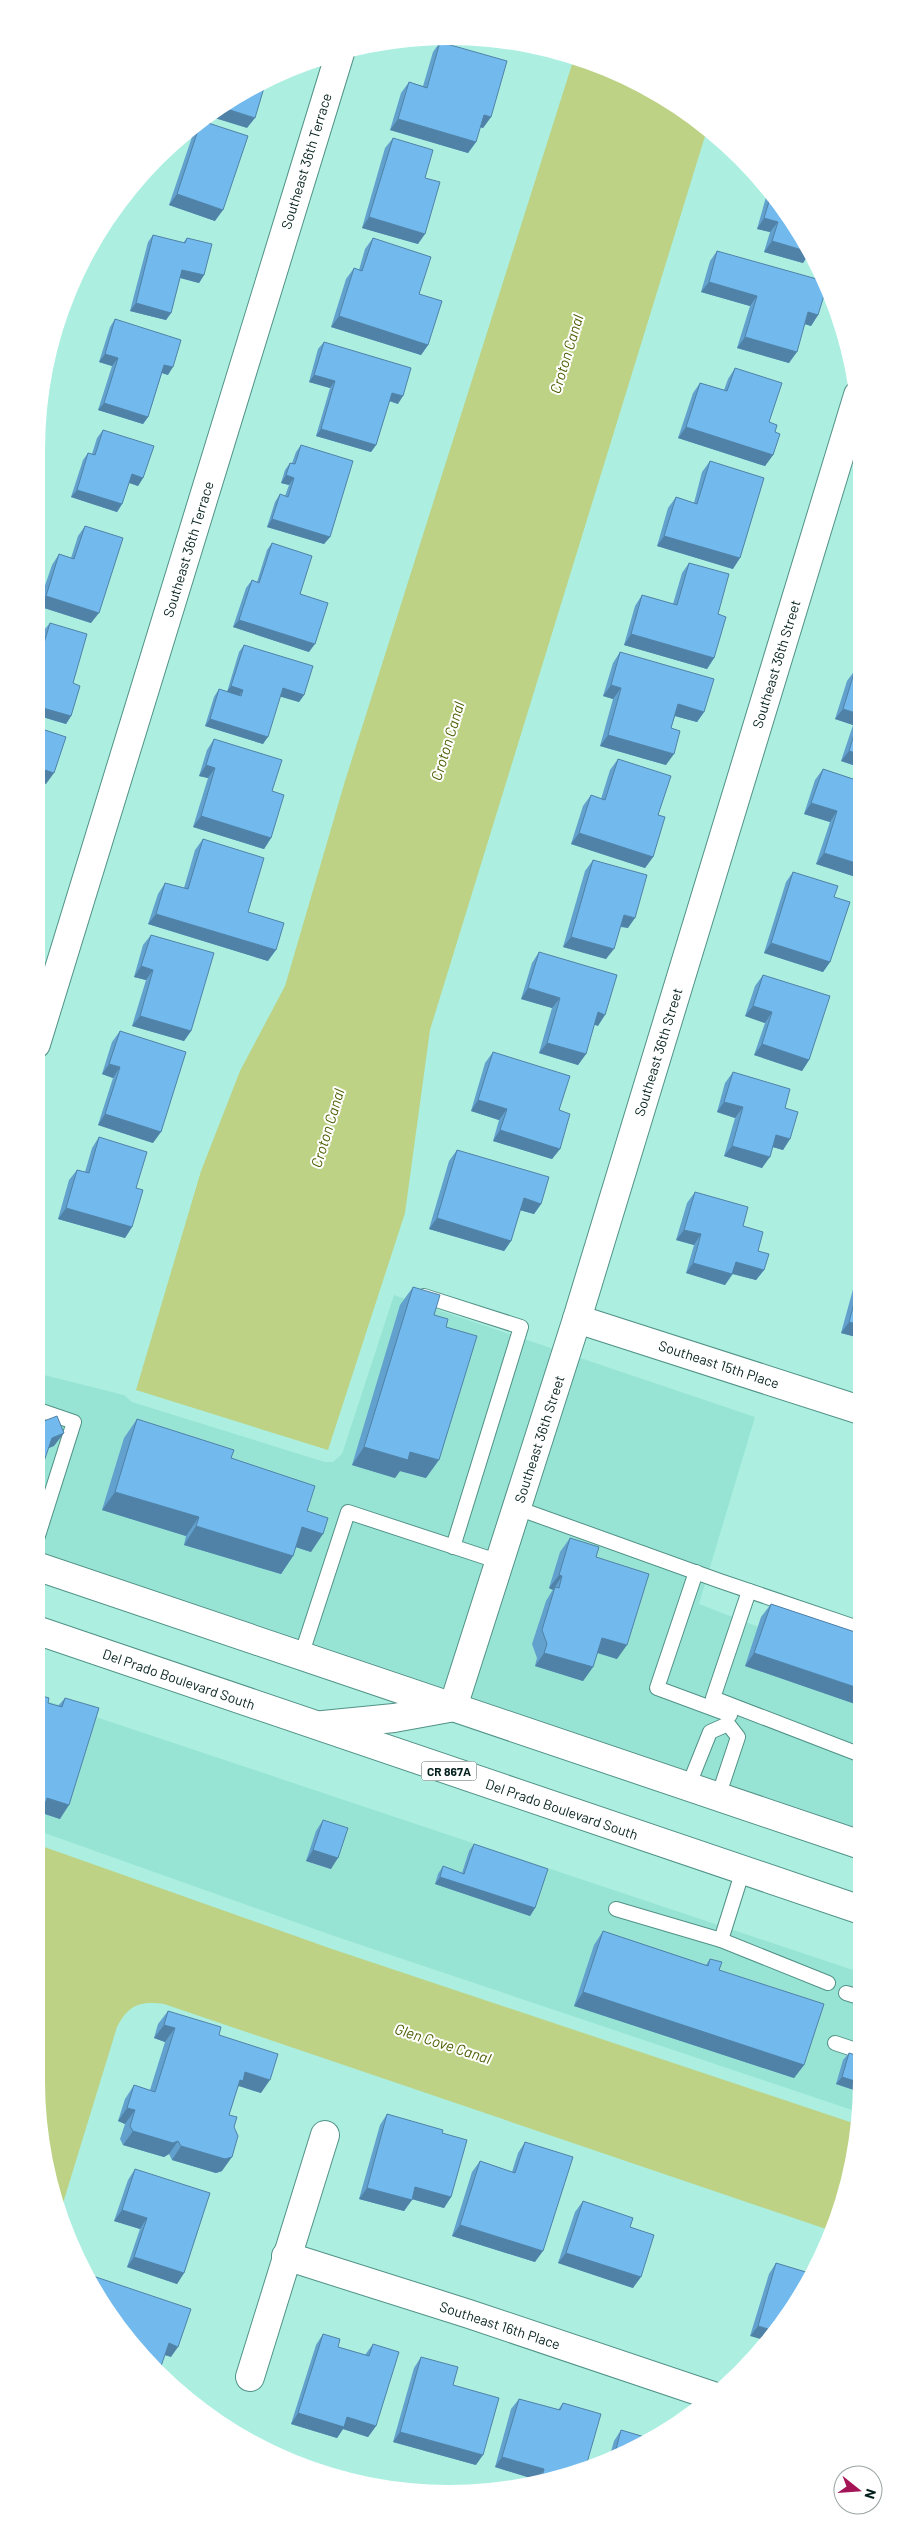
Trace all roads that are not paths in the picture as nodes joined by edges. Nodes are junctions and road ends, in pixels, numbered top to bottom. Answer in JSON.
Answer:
{"nodes":[{"id":1,"x":338,"y":61,"type":"edge"},
{"id":2,"x":852,"y":416,"type":"edge"},
{"id":3,"x":45,"y":1015,"type":"edge"},
{"id":4,"x":424,"y":1296,"type":"edge"},
{"id":5,"x":577,"y":1319,"type":"junction"},
{"id":6,"x":853,"y":1408,"type":"edge"},
{"id":7,"x":45,"y":1412,"type":"edge"},
{"id":8,"x":517,"y":1508,"type":"junction"},
{"id":9,"x":45,"y":1514,"type":"edge"},
{"id":10,"x":453,"y":1546,"type":"junction"},
{"id":11,"x":500,"y":1562,"type":"junction"},
{"id":12,"x":45,"y":1569,"type":"edge"},
{"id":13,"x":696,"y":1572,"type":"junction"},
{"id":14,"x":749,"y":1591,"type":"junction"},
{"id":15,"x":853,"y":1625,"type":"edge"},
{"id":16,"x":45,"y":1633,"type":"edge"},
{"id":17,"x":301,"y":1656,"type":"junction"},
{"id":18,"x":453,"y":1707,"type":"junction"},
{"id":19,"x":730,"y":1715,"type":"junction"},
{"id":20,"x":315,"y":1726,"type":"junction"},
{"id":21,"x":853,"y":1753,"type":"edge"},
{"id":22,"x":688,"y":1787,"type":"junction"},
{"id":23,"x":718,"y":1797,"type":"junction"},
{"id":24,"x":853,"y":1842,"type":"edge"},
{"id":25,"x":742,"y":1870,"type":"junction"},
{"id":26,"x":853,"y":1907,"type":"edge"},
{"id":27,"x":616,"y":1909,"type":"dead end"},
{"id":28,"x":721,"y":1940,"type":"junction"},
{"id":29,"x":828,"y":1983,"type":"dead end"},
{"id":30,"x":846,"y":1994,"type":"dead end"},
{"id":31,"x":853,"y":1996,"type":"edge"},
{"id":32,"x":835,"y":2043,"type":"dead end"},
{"id":33,"x":853,"y":2049,"type":"edge"},
{"id":34,"x":325,"y":2136,"type":"dead end"},
{"id":35,"x":286,"y":2256,"type":"junction"},
{"id":36,"x":250,"y":2377,"type":"dead end"},
{"id":37,"x":705,"y":2393,"type":"edge"}],
"edges":[{"from":1,"to":3,"type":"street","name":"Southeast 36th Terrace"},
{"from":2,"to":5,"type":"street","name":"Southeast 36th Street"},
{"from":4,"to":10,"type":"lane"},
{"from":5,"to":6,"type":"street","name":"Southeast 15th Place"},
{"from":5,"to":8,"type":"street","name":"Southeast 36th Street"},
{"from":7,"to":9,"type":"lane"},
{"from":8,"to":11,"type":"street","name":"Southeast 36th Street"},
{"from":8,"to":13,"type":"lane"},
{"from":10,"to":11,"type":"lane"},
{"from":10,"to":17,"type":"lane"},
{"from":11,"to":18,"type":"street","name":"Southeast 36th Street"},
{"from":12,"to":17,"type":"street"},
{"from":13,"to":14,"type":"lane"},
{"from":13,"to":19,"type":"lane"},
{"from":14,"to":15,"type":"lane"},
{"from":14,"to":19,"type":"lane"},
{"from":16,"to":20,"type":"street","name":"Del Prado Boulevard South","number":"CR 867A"},
{"from":17,"to":18,"type":"street"},
{"from":18,"to":20,"type":"street"},
{"from":18,"to":22,"type":"street"},
{"from":19,"to":21,"type":"lane"},
{"from":19,"to":22,"type":"lane"},
{"from":19,"to":23,"type":"lane"},
{"from":20,"to":25,"type":"street","name":"Del Prado Boulevard South","number":"CR 867A"},
{"from":22,"to":23,"type":"street"},
{"from":23,"to":24,"type":"street"},
{"from":25,"to":26,"type":"street","name":"Del Prado Boulevard South","number":"CR 867A"},
{"from":25,"to":28,"type":"lane"},
{"from":27,"to":28,"type":"lane"},
{"from":28,"to":29,"type":"lane"},
{"from":30,"to":31,"type":"lane"},
{"from":32,"to":33,"type":"lane"},
{"from":34,"to":35,"type":"street"},
{"from":35,"to":36,"type":"street"},
{"from":35,"to":37,"type":"street","name":"Southeast 16th Place"}]}
